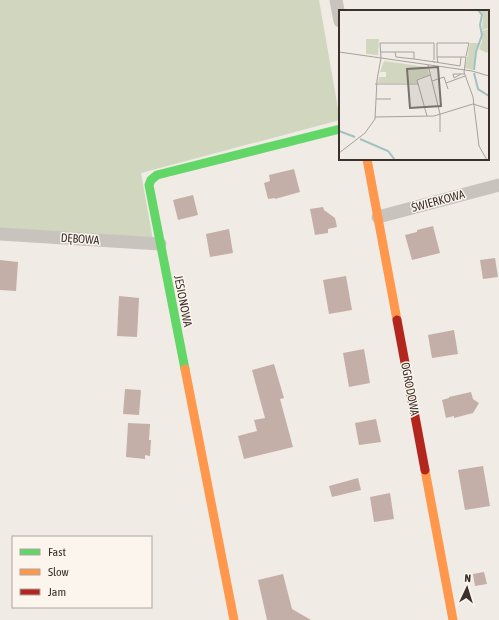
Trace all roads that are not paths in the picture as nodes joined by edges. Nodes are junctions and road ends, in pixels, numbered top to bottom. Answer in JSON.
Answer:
{"nodes":[{"id":1,"x":336,"y":0,"type":"edge"},
{"id":2,"x":339,"y":16,"type":"edge"},
{"id":3,"x":339,"y":129,"type":"edge"},
{"id":4,"x":367,"y":160,"type":"edge"},
{"id":5,"x":499,"y":185,"type":"edge"},
{"id":6,"x":378,"y":217,"type":"junction"},
{"id":7,"x":0,"y":234,"type":"edge"},
{"id":8,"x":160,"y":244,"type":"junction"},
{"id":9,"x":234,"y":620,"type":"edge"},
{"id":10,"x":453,"y":620,"type":"edge"}],
"edges":[{"from":1,"to":2,"type":"street"},
{"from":3,"to":8,"type":"street","name":"JESIONOWA"},
{"from":4,"to":6,"type":"street","name":"OGRODOWA"},
{"from":5,"to":6,"type":"street","name":"ŚWIERKOWA"},
{"from":6,"to":10,"type":"street","name":"OGRODOWA"},
{"from":7,"to":8,"type":"street","name":"DĘBOWA"},
{"from":8,"to":9,"type":"street","name":"JESIONOWA"}]}
